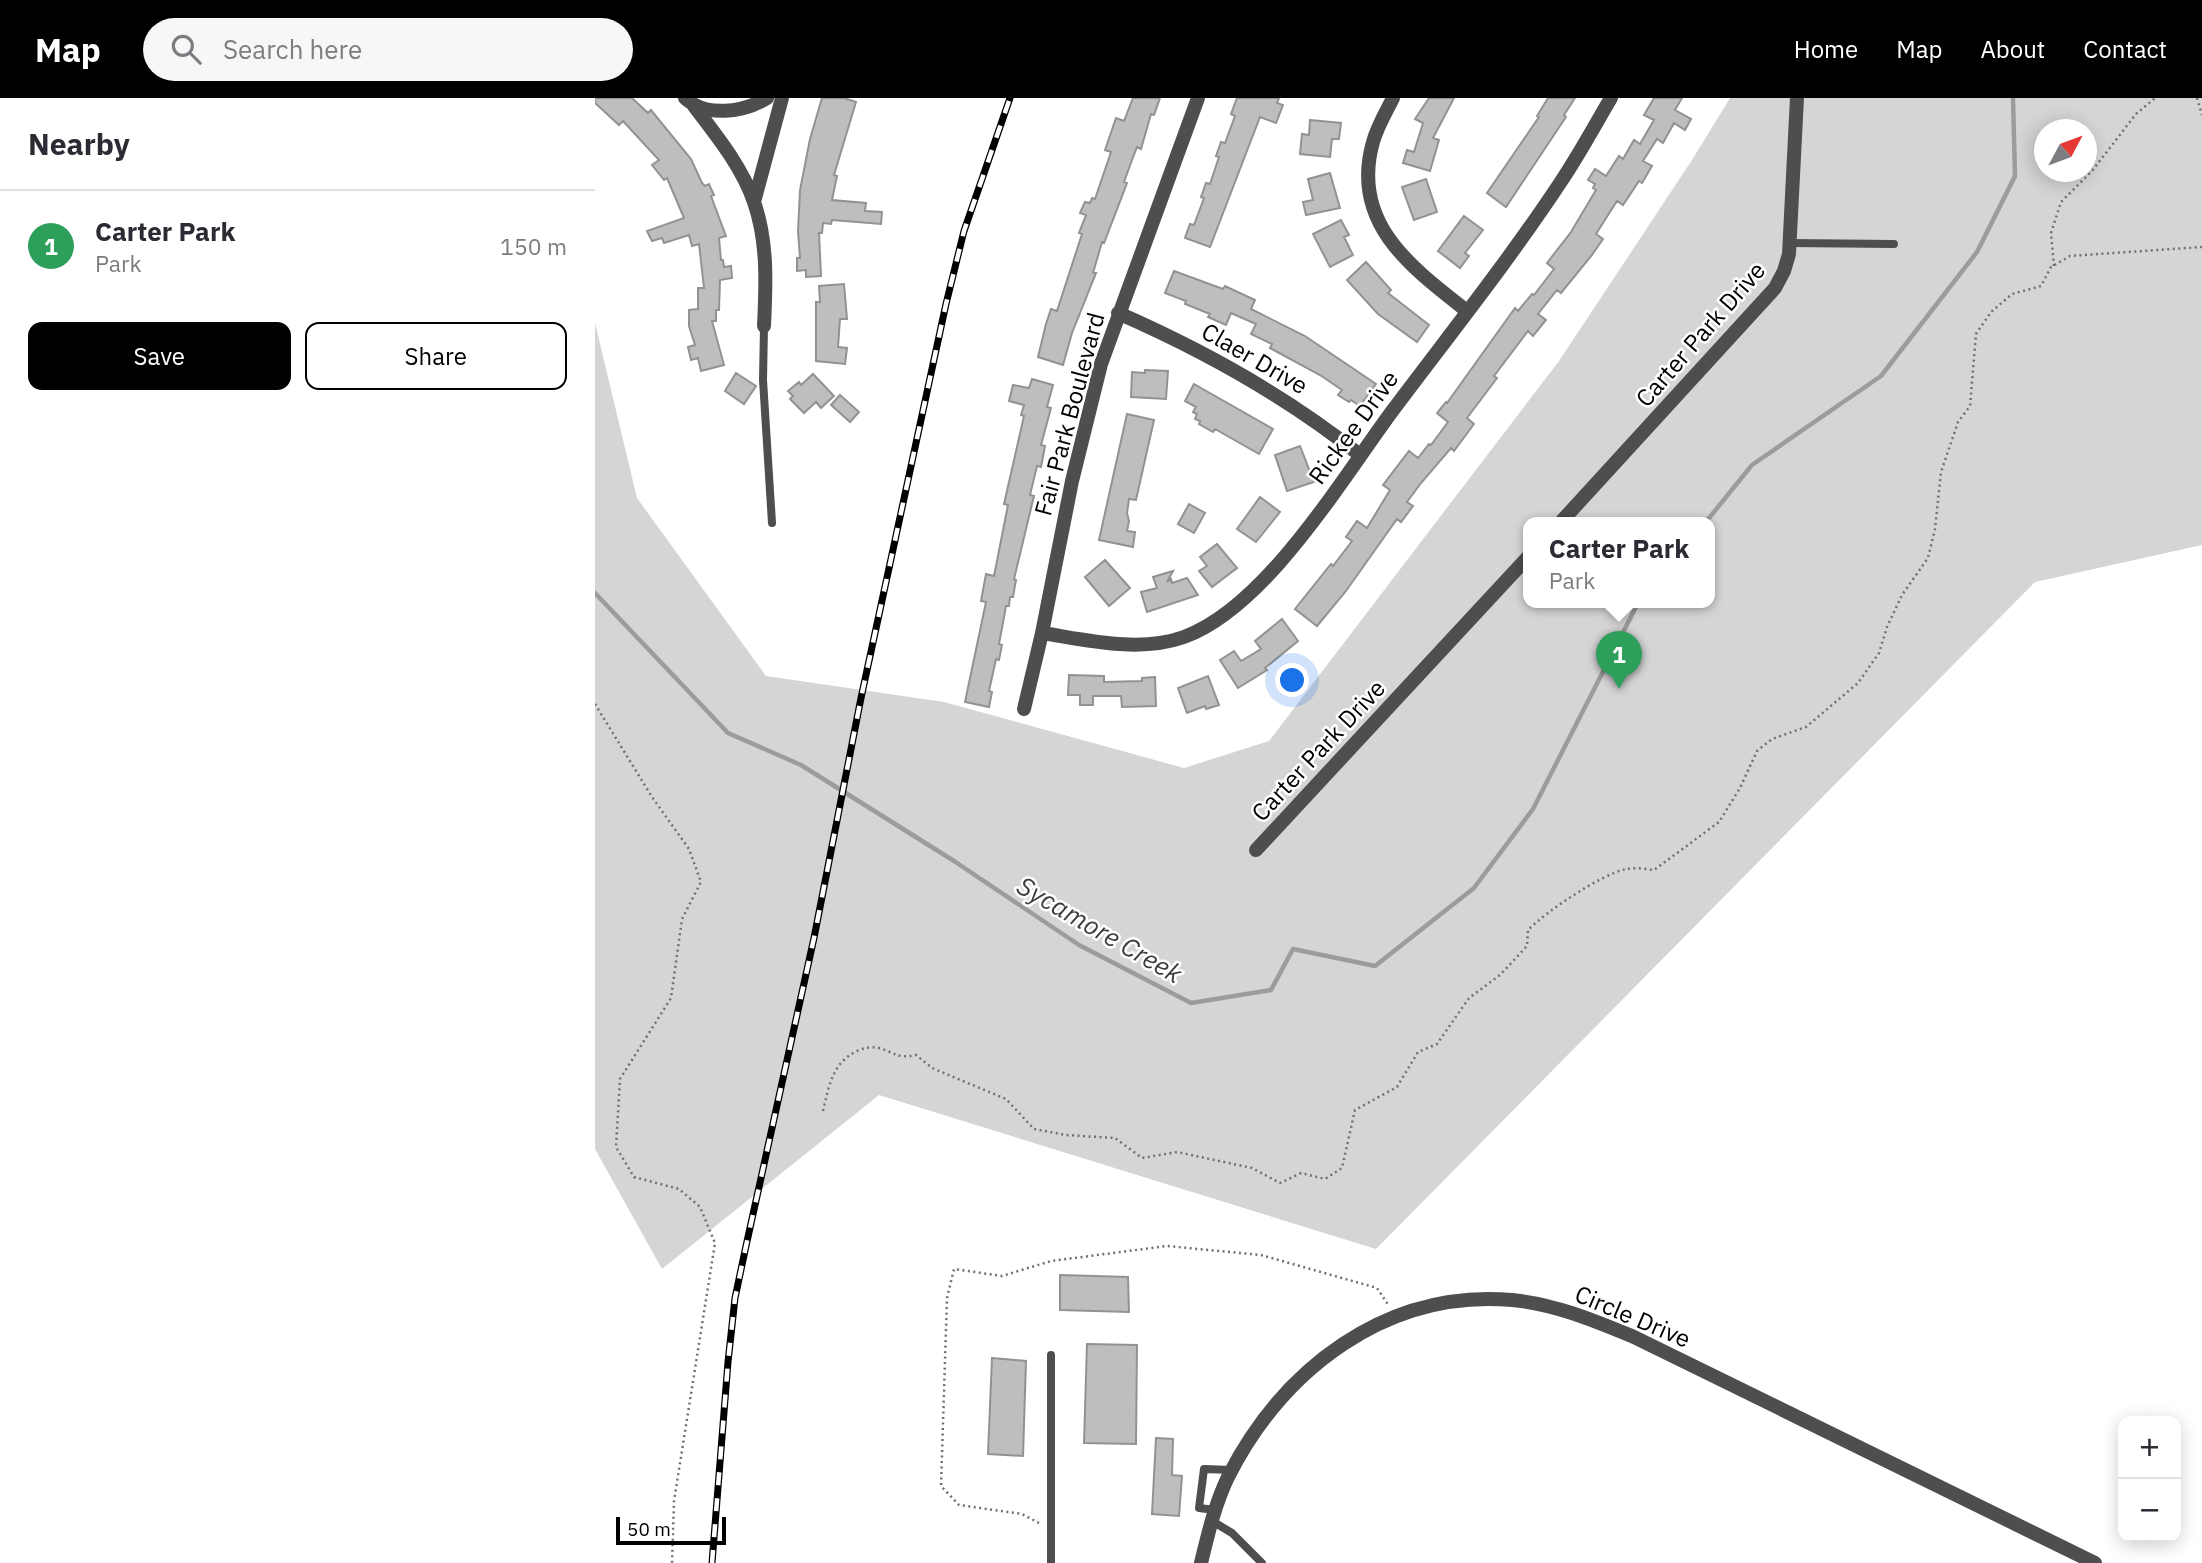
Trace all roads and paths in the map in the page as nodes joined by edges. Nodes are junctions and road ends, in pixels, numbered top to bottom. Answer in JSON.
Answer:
{"nodes":[{"id":1,"x":767,"y":98,"type":"edge"},
{"id":2,"x":782,"y":98,"type":"edge"},
{"id":3,"x":1198,"y":98,"type":"edge"},
{"id":4,"x":1393,"y":98,"type":"edge"},
{"id":5,"x":1611,"y":98,"type":"edge"},
{"id":6,"x":1797,"y":98,"type":"edge"},
{"id":7,"x":2155,"y":98,"type":"edge"},
{"id":8,"x":2197,"y":98,"type":"edge"},
{"id":9,"x":690,"y":102,"type":"edge"},
{"id":10,"x":2202,"y":115,"type":"edge"},
{"id":11,"x":754,"y":202,"type":"junction"},
{"id":12,"x":1790,"y":243,"type":"junction"},
{"id":13,"x":1894,"y":244,"type":"dead end"},
{"id":14,"x":2202,"y":247,"type":"edge"},
{"id":15,"x":2054,"y":266,"type":"junction"},
{"id":16,"x":1467,"y":311,"type":"junction"},
{"id":17,"x":1118,"y":313,"type":"junction"},
{"id":18,"x":764,"y":326,"type":"joint"},
{"id":19,"x":1360,"y":455,"type":"junction"},
{"id":20,"x":1566,"y":517,"type":"edge"},
{"id":21,"x":772,"y":523,"type":"dead end"},
{"id":22,"x":1523,"y":562,"type":"edge"},
{"id":23,"x":1042,"y":633,"type":"junction"},
{"id":24,"x":595,"y":704,"type":"edge"},
{"id":25,"x":1024,"y":709,"type":"dead end"},
{"id":26,"x":1256,"y":850,"type":"dead end"},
{"id":27,"x":823,"y":1111,"type":"dead end"},
{"id":28,"x":1398,"y":1317,"type":"junction"},
{"id":29,"x":1051,"y":1355,"type":"dead end"},
{"id":30,"x":1232,"y":1470,"type":"junction"},
{"id":31,"x":1214,"y":1516,"type":"junction"},
{"id":32,"x":1051,"y":1528,"type":"junction"},
{"id":33,"x":672,"y":1563,"type":"edge"},
{"id":34,"x":1051,"y":1563,"type":"edge"},
{"id":35,"x":1201,"y":1563,"type":"edge"},
{"id":36,"x":1262,"y":1563,"type":"edge"},
{"id":37,"x":2095,"y":1563,"type":"edge"}],
"edges":[{"from":1,"to":9,"type":"street"},
{"from":2,"to":11,"type":"street"},
{"from":3,"to":17,"type":"street","name":"Fair Park Boulevard"},
{"from":4,"to":16,"type":"street"},
{"from":5,"to":16,"type":"street","name":"Rickee Drive"},
{"from":6,"to":12,"type":"street","name":"Carter Park Drive"},
{"from":7,"to":15,"type":"path"},
{"from":8,"to":10,"type":"path"},
{"from":9,"to":11,"type":"street"},
{"from":11,"to":18,"type":"street"},
{"from":12,"to":13,"type":"lane"},
{"from":12,"to":20,"type":"street","name":"Carter Park Drive"},
{"from":14,"to":15,"type":"path"},
{"from":15,"to":27,"type":"path"},
{"from":16,"to":19,"type":"street","name":"Rickee Drive"},
{"from":17,"to":19,"type":"street","name":"Claer Drive"},
{"from":17,"to":23,"type":"street","name":"Fair Park Boulevard"},
{"from":18,"to":21,"type":"lane"},
{"from":19,"to":23,"type":"street","name":"Rickee Drive"},
{"from":22,"to":26,"type":"street","name":"Carter Park Drive"},
{"from":23,"to":25,"type":"street","name":"Fair Park Boulevard"},
{"from":24,"to":33,"type":"path"},
{"from":28,"to":30,"type":"street","name":"Circle Drive"},
{"from":28,"to":32,"type":"path"},
{"from":28,"to":37,"type":"street","name":"Circle Drive"},
{"from":29,"to":32,"type":"lane"},
{"from":30,"to":31,"type":"street","name":"Circle Drive"},
{"from":30,"to":31,"type":"lane"},
{"from":31,"to":35,"type":"street","name":"Circle Drive"},
{"from":31,"to":36,"type":"lane"},
{"from":32,"to":34,"type":"lane"}]}
